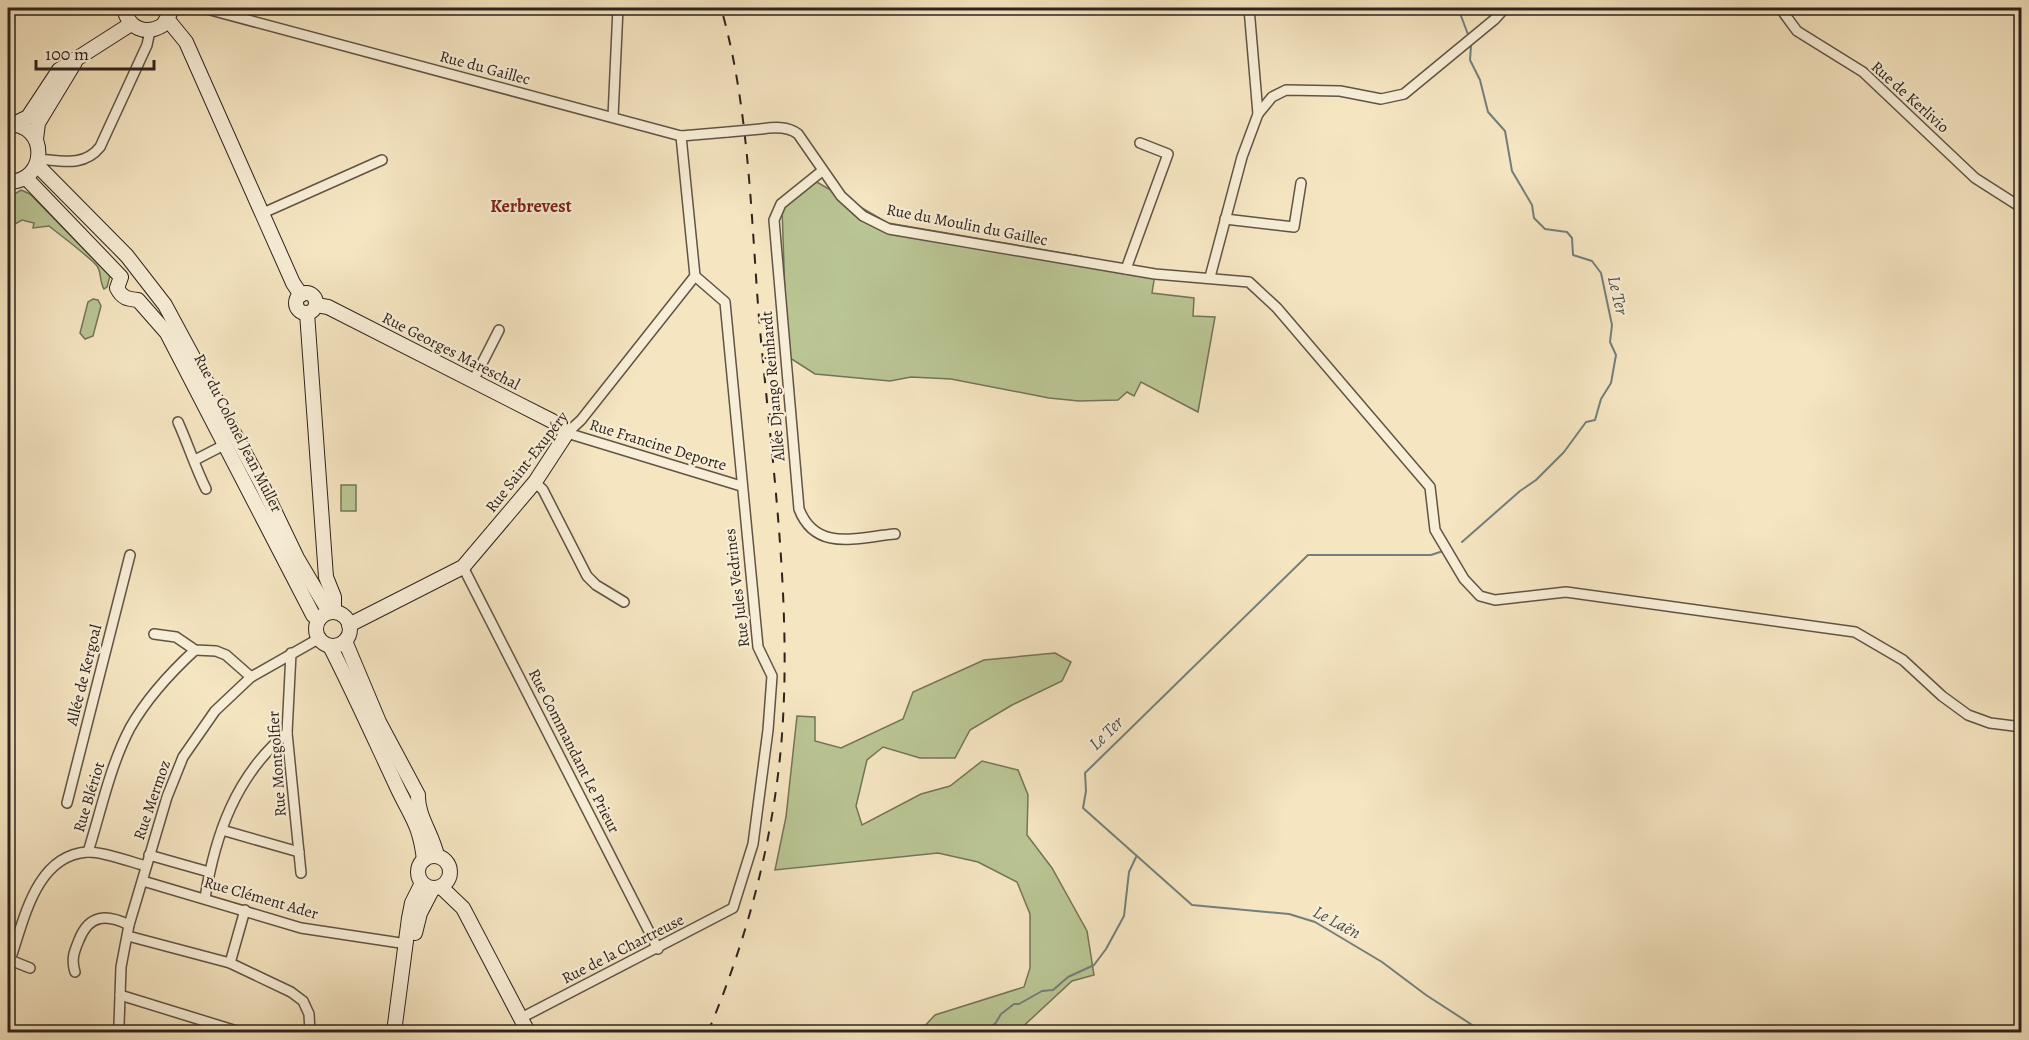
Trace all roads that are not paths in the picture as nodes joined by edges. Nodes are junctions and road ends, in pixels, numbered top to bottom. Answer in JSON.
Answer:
{"nodes":[{"id":1,"x":124,"y":8,"type":"edge"},
{"id":2,"x":203,"y":8,"type":"edge"},
{"id":3,"x":618,"y":8,"type":"edge"},
{"id":4,"x":1250,"y":8,"type":"edge"},
{"id":5,"x":1505,"y":8,"type":"edge"},
{"id":6,"x":1780,"y":8,"type":"edge"},
{"id":7,"x":170,"y":14,"type":"edge"},
{"id":8,"x":131,"y":24,"type":"junction"},
{"id":9,"x":150,"y":31,"type":"junction"},
{"id":10,"x":81,"y":56,"type":"junction"},
{"id":11,"x":1258,"y":114,"type":"junction"},
{"id":12,"x":613,"y":117,"type":"junction"},
{"id":13,"x":11,"y":124,"type":"edge"},
{"id":14,"x":761,"y":129,"type":"joint"},
{"id":15,"x":681,"y":136,"type":"junction"},
{"id":16,"x":36,"y":139,"type":"junction"},
{"id":17,"x":1140,"y":143,"type":"dead end"},
{"id":18,"x":382,"y":160,"type":"dead end"},
{"id":19,"x":38,"y":162,"type":"junction"},
{"id":20,"x":822,"y":171,"type":"junction"},
{"id":21,"x":26,"y":178,"type":"junction"},
{"id":22,"x":8,"y":182,"type":"edge"},
{"id":23,"x":1301,"y":183,"type":"dead end"},
{"id":24,"x":2022,"y":208,"type":"edge"},
{"id":25,"x":263,"y":213,"type":"junction"},
{"id":26,"x":1225,"y":219,"type":"junction"},
{"id":27,"x":1126,"y":269,"type":"junction"},
{"id":28,"x":140,"y":271,"type":"junction"},
{"id":29,"x":695,"y":276,"type":"junction"},
{"id":30,"x":121,"y":277,"type":"junction"},
{"id":31,"x":1210,"y":277,"type":"junction"},
{"id":32,"x":311,"y":309,"type":"junction"},
{"id":33,"x":499,"y":330,"type":"dead end"},
{"id":34,"x":473,"y":381,"type":"junction"},
{"id":35,"x":178,"y":422,"type":"dead end"},
{"id":36,"x":567,"y":433,"type":"junction"},
{"id":37,"x":226,"y":444,"type":"junction"},
{"id":38,"x":195,"y":460,"type":"junction"},
{"id":39,"x":535,"y":482,"type":"junction"},
{"id":40,"x":741,"y":486,"type":"junction"},
{"id":41,"x":206,"y":489,"type":"dead end"},
{"id":42,"x":895,"y":534,"type":"dead end"},
{"id":43,"x":130,"y":555,"type":"dead end"},
{"id":44,"x":463,"y":567,"type":"junction"},
{"id":45,"x":624,"y":602,"type":"dead end"},
{"id":46,"x":327,"y":615,"type":"junction"},
{"id":47,"x":349,"y":624,"type":"junction"},
{"id":48,"x":154,"y":634,"type":"dead end"},
{"id":49,"x":345,"y":641,"type":"junction"},
{"id":50,"x":324,"y":643,"type":"junction"},
{"id":51,"x":195,"y":650,"type":"junction"},
{"id":52,"x":291,"y":653,"type":"junction"},
{"id":53,"x":251,"y":677,"type":"junction"},
{"id":54,"x":2022,"y":727,"type":"edge"},
{"id":55,"x":287,"y":733,"type":"junction"},
{"id":56,"x":67,"y":803,"type":"dead end"},
{"id":57,"x":222,"y":830,"type":"junction"},
{"id":58,"x":88,"y":852,"type":"junction"},
{"id":59,"x":299,"y":852,"type":"junction"},
{"id":60,"x":149,"y":855,"type":"junction"},
{"id":61,"x":430,"y":858,"type":"junction"},
{"id":62,"x":146,"y":866,"type":"junction"},
{"id":63,"x":209,"y":872,"type":"junction"},
{"id":64,"x":301,"y":873,"type":"dead end"},
{"id":65,"x":143,"y":881,"type":"junction"},
{"id":66,"x":437,"y":884,"type":"junction"},
{"id":67,"x":205,"y":898,"type":"junction"},
{"id":68,"x":736,"y":904,"type":"joint"},
{"id":69,"x":245,"y":910,"type":"junction"},
{"id":70,"x":129,"y":925,"type":"junction"},
{"id":71,"x":128,"y":936,"type":"junction"},
{"id":72,"x":407,"y":944,"type":"junction"},
{"id":73,"x":658,"y":949,"type":"junction"},
{"id":74,"x":230,"y":963,"type":"junction"},
{"id":75,"x":30,"y":968,"type":"dead end"},
{"id":76,"x":75,"y":972,"type":"dead end"},
{"id":77,"x":120,"y":996,"type":"junction"},
{"id":78,"x":521,"y":1018,"type":"junction"},
{"id":79,"x":119,"y":1025,"type":"dead end"},
{"id":80,"x":240,"y":1032,"type":"edge"},
{"id":81,"x":310,"y":1032,"type":"edge"},
{"id":82,"x":394,"y":1032,"type":"edge"},
{"id":83,"x":528,"y":1032,"type":"edge"}],
"edges":[{"from":1,"to":8,"type":"main road"},
{"from":2,"to":12,"type":"street","name":"Rue du Gaillec"},
{"from":3,"to":12,"type":"street"},
{"from":4,"to":11,"type":"street"},
{"from":5,"to":11,"type":"street"},
{"from":6,"to":24,"type":"street","name":"Rue de Kerlivio"},
{"from":7,"to":9,"type":"main road"},
{"from":7,"to":25,"type":"main road"},
{"from":8,"to":9,"type":"main road"},
{"from":8,"to":10,"type":"main road"},
{"from":9,"to":19,"type":"street"},
{"from":10,"to":13,"type":"main road"},
{"from":10,"to":16,"type":"main road"},
{"from":11,"to":26,"type":"street"},
{"from":12,"to":15,"type":"street","name":"Rue du Gaillec"},
{"from":13,"to":16,"type":"main road"},
{"from":14,"to":15,"type":"street","name":"Rue du Gaillec","bridge":true},
{"from":14,"to":20,"type":"street","name":"Rue du Moulin du Gaillec"},
{"from":15,"to":29,"type":"street"},
{"from":16,"to":19,"type":"main road"},
{"from":17,"to":27,"type":"street"},
{"from":18,"to":25,"type":"street"},
{"from":19,"to":21,"type":"main road"},
{"from":19,"to":28,"type":"main road","name":"Rue du Colonel Jean Muller"},
{"from":20,"to":27,"type":"street","name":"Rue du Moulin du Gaillec"},
{"from":20,"to":42,"type":"street","name":"Allée Django Reinhardt"},
{"from":21,"to":22,"type":"main road"},
{"from":21,"to":30,"type":"main road","name":"Rue du Colonel Jean Muller"},
{"from":23,"to":26,"type":"street"},
{"from":25,"to":32,"type":"main road"},
{"from":26,"to":31,"type":"street"},
{"from":27,"to":31,"type":"street","name":"Rue du Moulin du Gaillec"},
{"from":28,"to":30,"type":"main road"},
{"from":28,"to":46,"type":"main road","name":"Rue du Colonel Jean Muller"},
{"from":29,"to":36,"type":"street","name":"Rue Saint-Exupéry"},
{"from":29,"to":40,"type":"street","name":"Rue Jules Vedrines"},
{"from":30,"to":37,"type":"main road","name":"Rue du Colonel Jean Muller"},
{"from":31,"to":54,"type":"street","name":"Rue du Moulin du Gaillec"},
{"from":32,"to":34,"type":"main road","name":"Rue Georges Mareschal"},
{"from":32,"to":46,"type":"main road"},
{"from":33,"to":34,"type":"street"},
{"from":34,"to":36,"type":"main road","name":"Rue Georges Mareschal"},
{"from":35,"to":38,"type":"street"},
{"from":36,"to":39,"type":"main road","name":"Rue Saint-Exupéry"},
{"from":36,"to":40,"type":"street","name":"Rue Francine Deporte"},
{"from":37,"to":38,"type":"street"},
{"from":37,"to":46,"type":"main road","name":"Rue du Colonel Jean Muller"},
{"from":38,"to":41,"type":"street"},
{"from":39,"to":44,"type":"main road","name":"Rue Saint-Exupéry"},
{"from":39,"to":45,"type":"street"},
{"from":40,"to":68,"type":"street","name":"Rue Jules Vedrines"},
{"from":43,"to":56,"type":"street","name":"Allée de Kergoal"},
{"from":44,"to":47,"type":"main road","name":"Rue Saint-Exupéry"},
{"from":44,"to":73,"type":"street","name":"Rue Commandant Le Prieur"},
{"from":46,"to":47,"type":"main road"},
{"from":46,"to":50,"type":"main road"},
{"from":47,"to":49,"type":"main road"},
{"from":48,"to":51,"type":"street"},
{"from":49,"to":50,"type":"main road"},
{"from":49,"to":61,"type":"main road"},
{"from":50,"to":52,"type":"street","name":"Rue Mermoz"},
{"from":50,"to":61,"type":"main road"},
{"from":51,"to":53,"type":"street"},
{"from":51,"to":58,"type":"street","name":"Rue Blériot"},
{"from":52,"to":53,"type":"street","name":"Rue Mermoz"},
{"from":52,"to":55,"type":"street","name":"Rue Montgolfier"},
{"from":53,"to":60,"type":"street","name":"Rue Mermoz"},
{"from":55,"to":57,"type":"street"},
{"from":55,"to":59,"type":"street","name":"Rue Montgolfier"},
{"from":57,"to":59,"type":"street"},
{"from":57,"to":63,"type":"street"},
{"from":58,"to":62,"type":"street"},
{"from":58,"to":75,"type":"street","name":"Rue Blériot"},
{"from":59,"to":64,"type":"street","name":"Rue Montgolfier"},
{"from":60,"to":62,"type":"street","name":"Rue Mermoz"},
{"from":60,"to":63,"type":"street"},
{"from":61,"to":66,"type":"main road"},
{"from":61,"to":66,"type":"main road"},
{"from":62,"to":65,"type":"street","name":"Rue Mermoz"},
{"from":63,"to":67,"type":"street"},
{"from":65,"to":67,"type":"street","name":"Rue Clément Ader"},
{"from":65,"to":70,"type":"street","name":"Rue Mermoz"},
{"from":66,"to":72,"type":"main road"},
{"from":66,"to":78,"type":"main road"},
{"from":67,"to":69,"type":"street","name":"Rue Clément Ader"},
{"from":68,"to":73,"type":"street","name":"Rue de la Chartreuse"},
{"from":69,"to":72,"type":"street","name":"Rue Clément Ader"},
{"from":69,"to":74,"type":"street"},
{"from":70,"to":71,"type":"street","name":"Rue Mermoz"},
{"from":70,"to":76,"type":"street"},
{"from":71,"to":74,"type":"street"},
{"from":71,"to":77,"type":"street","name":"Rue Mermoz"},
{"from":72,"to":82,"type":"main road"},
{"from":73,"to":78,"type":"street","name":"Rue de la Chartreuse"},
{"from":74,"to":81,"type":"street"},
{"from":77,"to":79,"type":"street","name":"Rue Mermoz"},
{"from":77,"to":80,"type":"street"},
{"from":78,"to":83,"type":"main road"}]}
